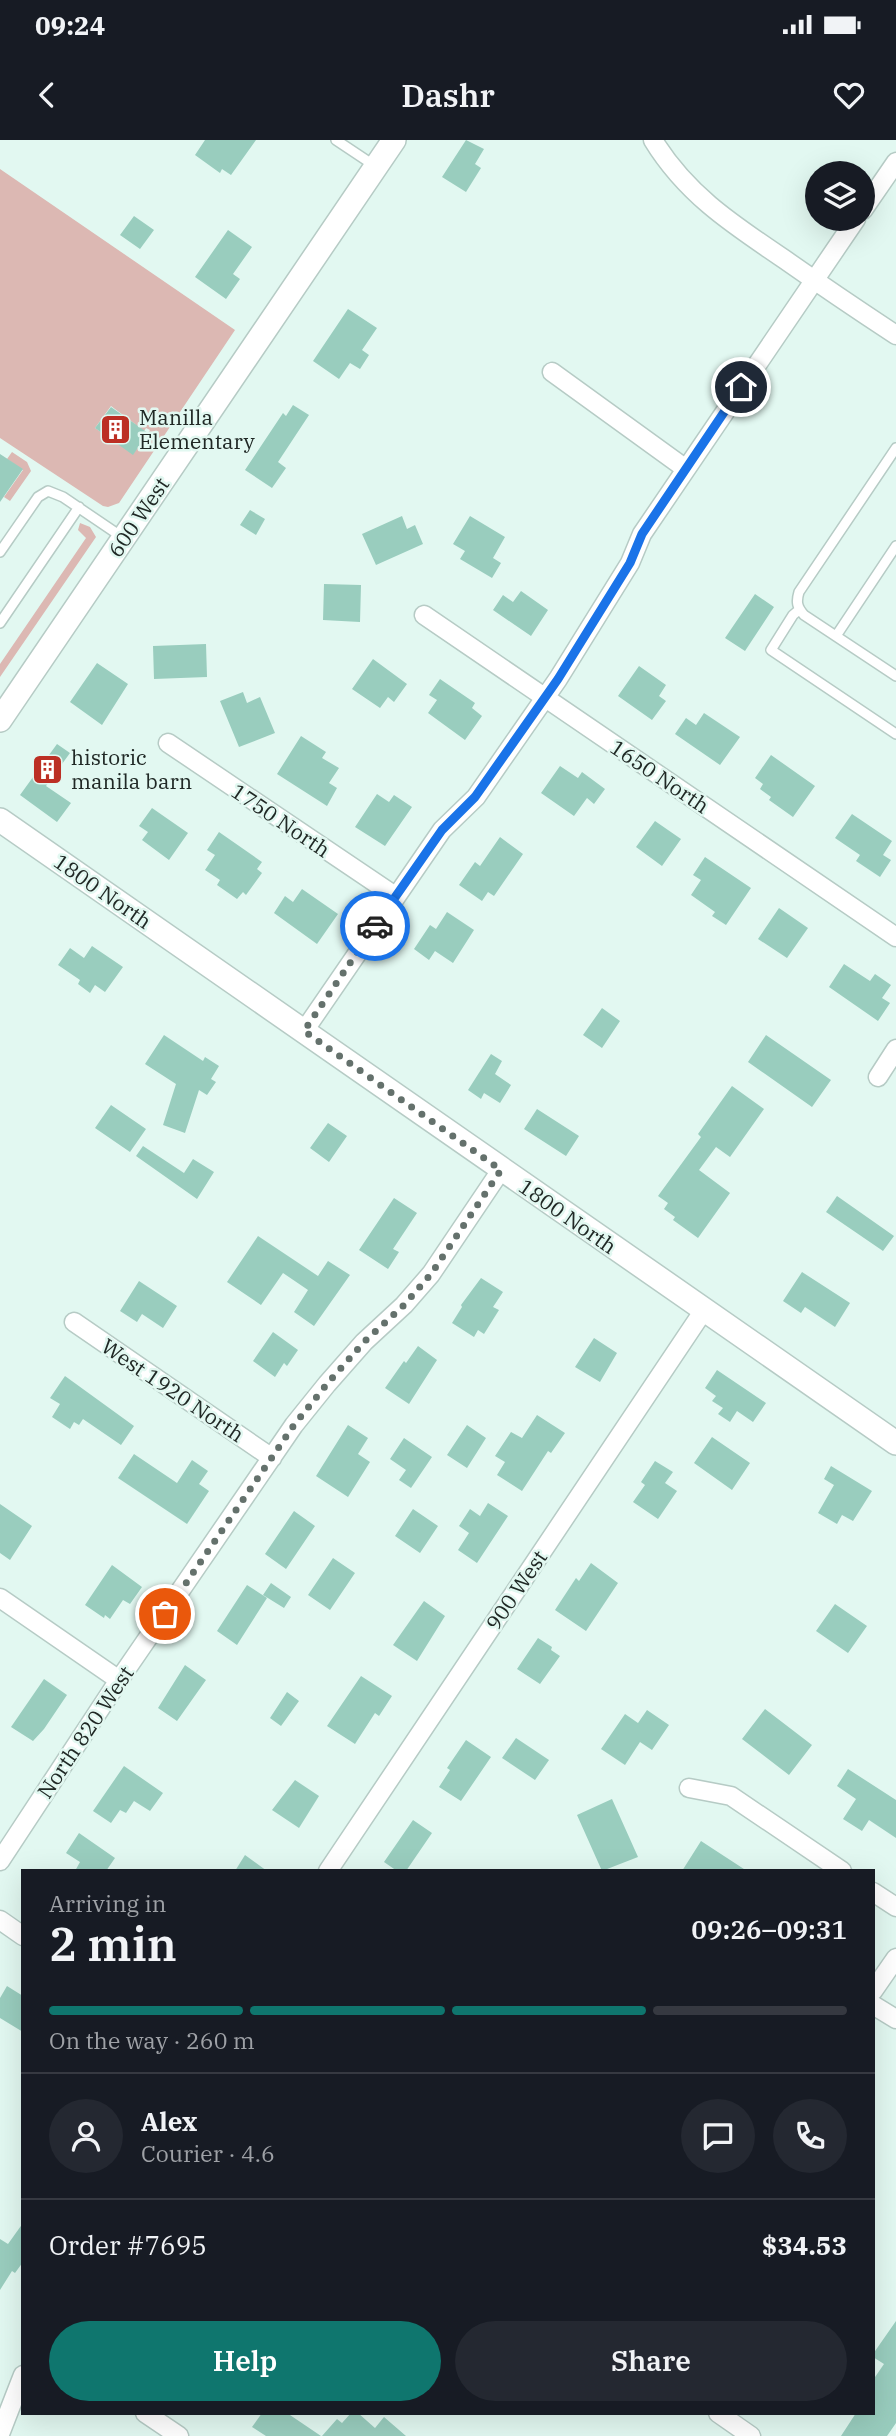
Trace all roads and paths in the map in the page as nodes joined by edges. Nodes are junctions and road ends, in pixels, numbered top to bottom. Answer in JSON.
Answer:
{"nodes":[{"id":1,"x":336,"y":140,"type":"edge"},
{"id":2,"x":394,"y":140,"type":"edge"},
{"id":3,"x":653,"y":140,"type":"edge"},
{"id":4,"x":896,"y":162,"type":"edge"},
{"id":5,"x":377,"y":166,"type":"junction"},
{"id":6,"x":875,"y":193,"type":"edge"},
{"id":7,"x":848,"y":231,"type":"edge"},
{"id":8,"x":814,"y":280,"type":"junction"},
{"id":9,"x":896,"y":335,"type":"edge"},
{"id":10,"x":552,"y":372,"type":"dead end"},
{"id":11,"x":896,"y":448,"type":"edge"},
{"id":12,"x":686,"y":469,"type":"junction"},
{"id":13,"x":79,"y":507,"type":"junction"},
{"id":14,"x":123,"y":538,"type":"junction"},
{"id":15,"x":896,"y":546,"type":"edge"},
{"id":16,"x":0,"y":552,"type":"edge"},
{"id":17,"x":799,"y":610,"type":"junction"},
{"id":18,"x":424,"y":615,"type":"dead end"},
{"id":19,"x":0,"y":623,"type":"edge"},
{"id":20,"x":836,"y":636,"type":"junction"},
{"id":21,"x":896,"y":676,"type":"edge"},
{"id":22,"x":545,"y":697,"type":"junction"},
{"id":23,"x":0,"y":720,"type":"edge"},
{"id":24,"x":896,"y":734,"type":"edge"},
{"id":25,"x":167,"y":743,"type":"dead end"},
{"id":26,"x":0,"y":820,"type":"edge"},
{"id":27,"x":395,"y":896,"type":"junction"},
{"id":28,"x":896,"y":937,"type":"edge"},
{"id":29,"x":304,"y":1031,"type":"junction"},
{"id":30,"x":896,"y":1049,"type":"edge"},
{"id":31,"x":878,"y":1077,"type":"dead end"},
{"id":32,"x":501,"y":1170,"type":"junction"},
{"id":33,"x":704,"y":1310,"type":"junction"},
{"id":34,"x":74,"y":1322,"type":"dead end"},
{"id":35,"x":896,"y":1443,"type":"edge"},
{"id":36,"x":272,"y":1458,"type":"junction"},
{"id":37,"x":0,"y":1598,"type":"edge"},
{"id":38,"x":119,"y":1680,"type":"junction"},
{"id":39,"x":690,"y":1788,"type":"dead end"},
{"id":40,"x":0,"y":1861,"type":"edge"},
{"id":41,"x":329,"y":1869,"type":"edge"},
{"id":42,"x":839,"y":1869,"type":"edge"},
{"id":43,"x":875,"y":1893,"type":"edge"},
{"id":44,"x":896,"y":1908,"type":"edge"},
{"id":45,"x":0,"y":1920,"type":"edge"},
{"id":46,"x":21,"y":1935,"type":"edge"},
{"id":47,"x":896,"y":1958,"type":"edge"},
{"id":48,"x":875,"y":1988,"type":"edge"},
{"id":49,"x":875,"y":2006,"type":"edge"},
{"id":50,"x":896,"y":2020,"type":"edge"},
{"id":51,"x":21,"y":2380,"type":"edge"},
{"id":52,"x":148,"y":2415,"type":"edge"},
{"id":53,"x":721,"y":2415,"type":"edge"},
{"id":54,"x":0,"y":2434,"type":"edge"},
{"id":55,"x":179,"y":2436,"type":"edge"},
{"id":56,"x":751,"y":2436,"type":"edge"}],
"edges":[{"from":1,"to":5,"type":"lane"},
{"from":2,"to":5,"type":"street","name":"600 West"},
{"from":3,"to":8,"type":"street"},
{"from":4,"to":6,"type":"street"},
{"from":5,"to":14,"type":"street","name":"600 West"},
{"from":7,"to":8,"type":"street"},
{"from":8,"to":9,"type":"street"},
{"from":8,"to":12,"type":"street"},
{"from":10,"to":12,"type":"street"},
{"from":11,"to":17,"type":"lane"},
{"from":12,"to":22,"type":"street"},
{"from":13,"to":14,"type":"lane"},
{"from":13,"to":16,"type":"lane"},
{"from":13,"to":19,"type":"lane"},
{"from":14,"to":23,"type":"street","name":"600 West"},
{"from":15,"to":20,"type":"lane"},
{"from":17,"to":20,"type":"lane"},
{"from":17,"to":24,"type":"lane"},
{"from":18,"to":22,"type":"street","name":"1650 North"},
{"from":20,"to":21,"type":"lane"},
{"from":22,"to":27,"type":"street"},
{"from":22,"to":28,"type":"street","name":"1650 North"},
{"from":25,"to":27,"type":"street","name":"1750 North"},
{"from":26,"to":29,"type":"street","name":"1800 North"},
{"from":27,"to":29,"type":"street"},
{"from":29,"to":32,"type":"street","name":"1800 North"},
{"from":30,"to":31,"type":"street"},
{"from":32,"to":33,"type":"street","name":"1800 North"},
{"from":32,"to":36,"type":"street","name":"North 820 West"},
{"from":33,"to":35,"type":"street","name":"1800 North"},
{"from":33,"to":41,"type":"street","name":"900 West"},
{"from":34,"to":36,"type":"street","name":"West 1920 North"},
{"from":36,"to":38,"type":"street","name":"North 820 West"},
{"from":37,"to":38,"type":"street"},
{"from":38,"to":40,"type":"street","name":"North 820 West"},
{"from":39,"to":42,"type":"street"},
{"from":43,"to":44,"type":"street"},
{"from":45,"to":46,"type":"street"},
{"from":47,"to":48,"type":"street"},
{"from":49,"to":50,"type":"street"},
{"from":51,"to":54,"type":"street"},
{"from":52,"to":55,"type":"street"},
{"from":53,"to":56,"type":"street"}]}
